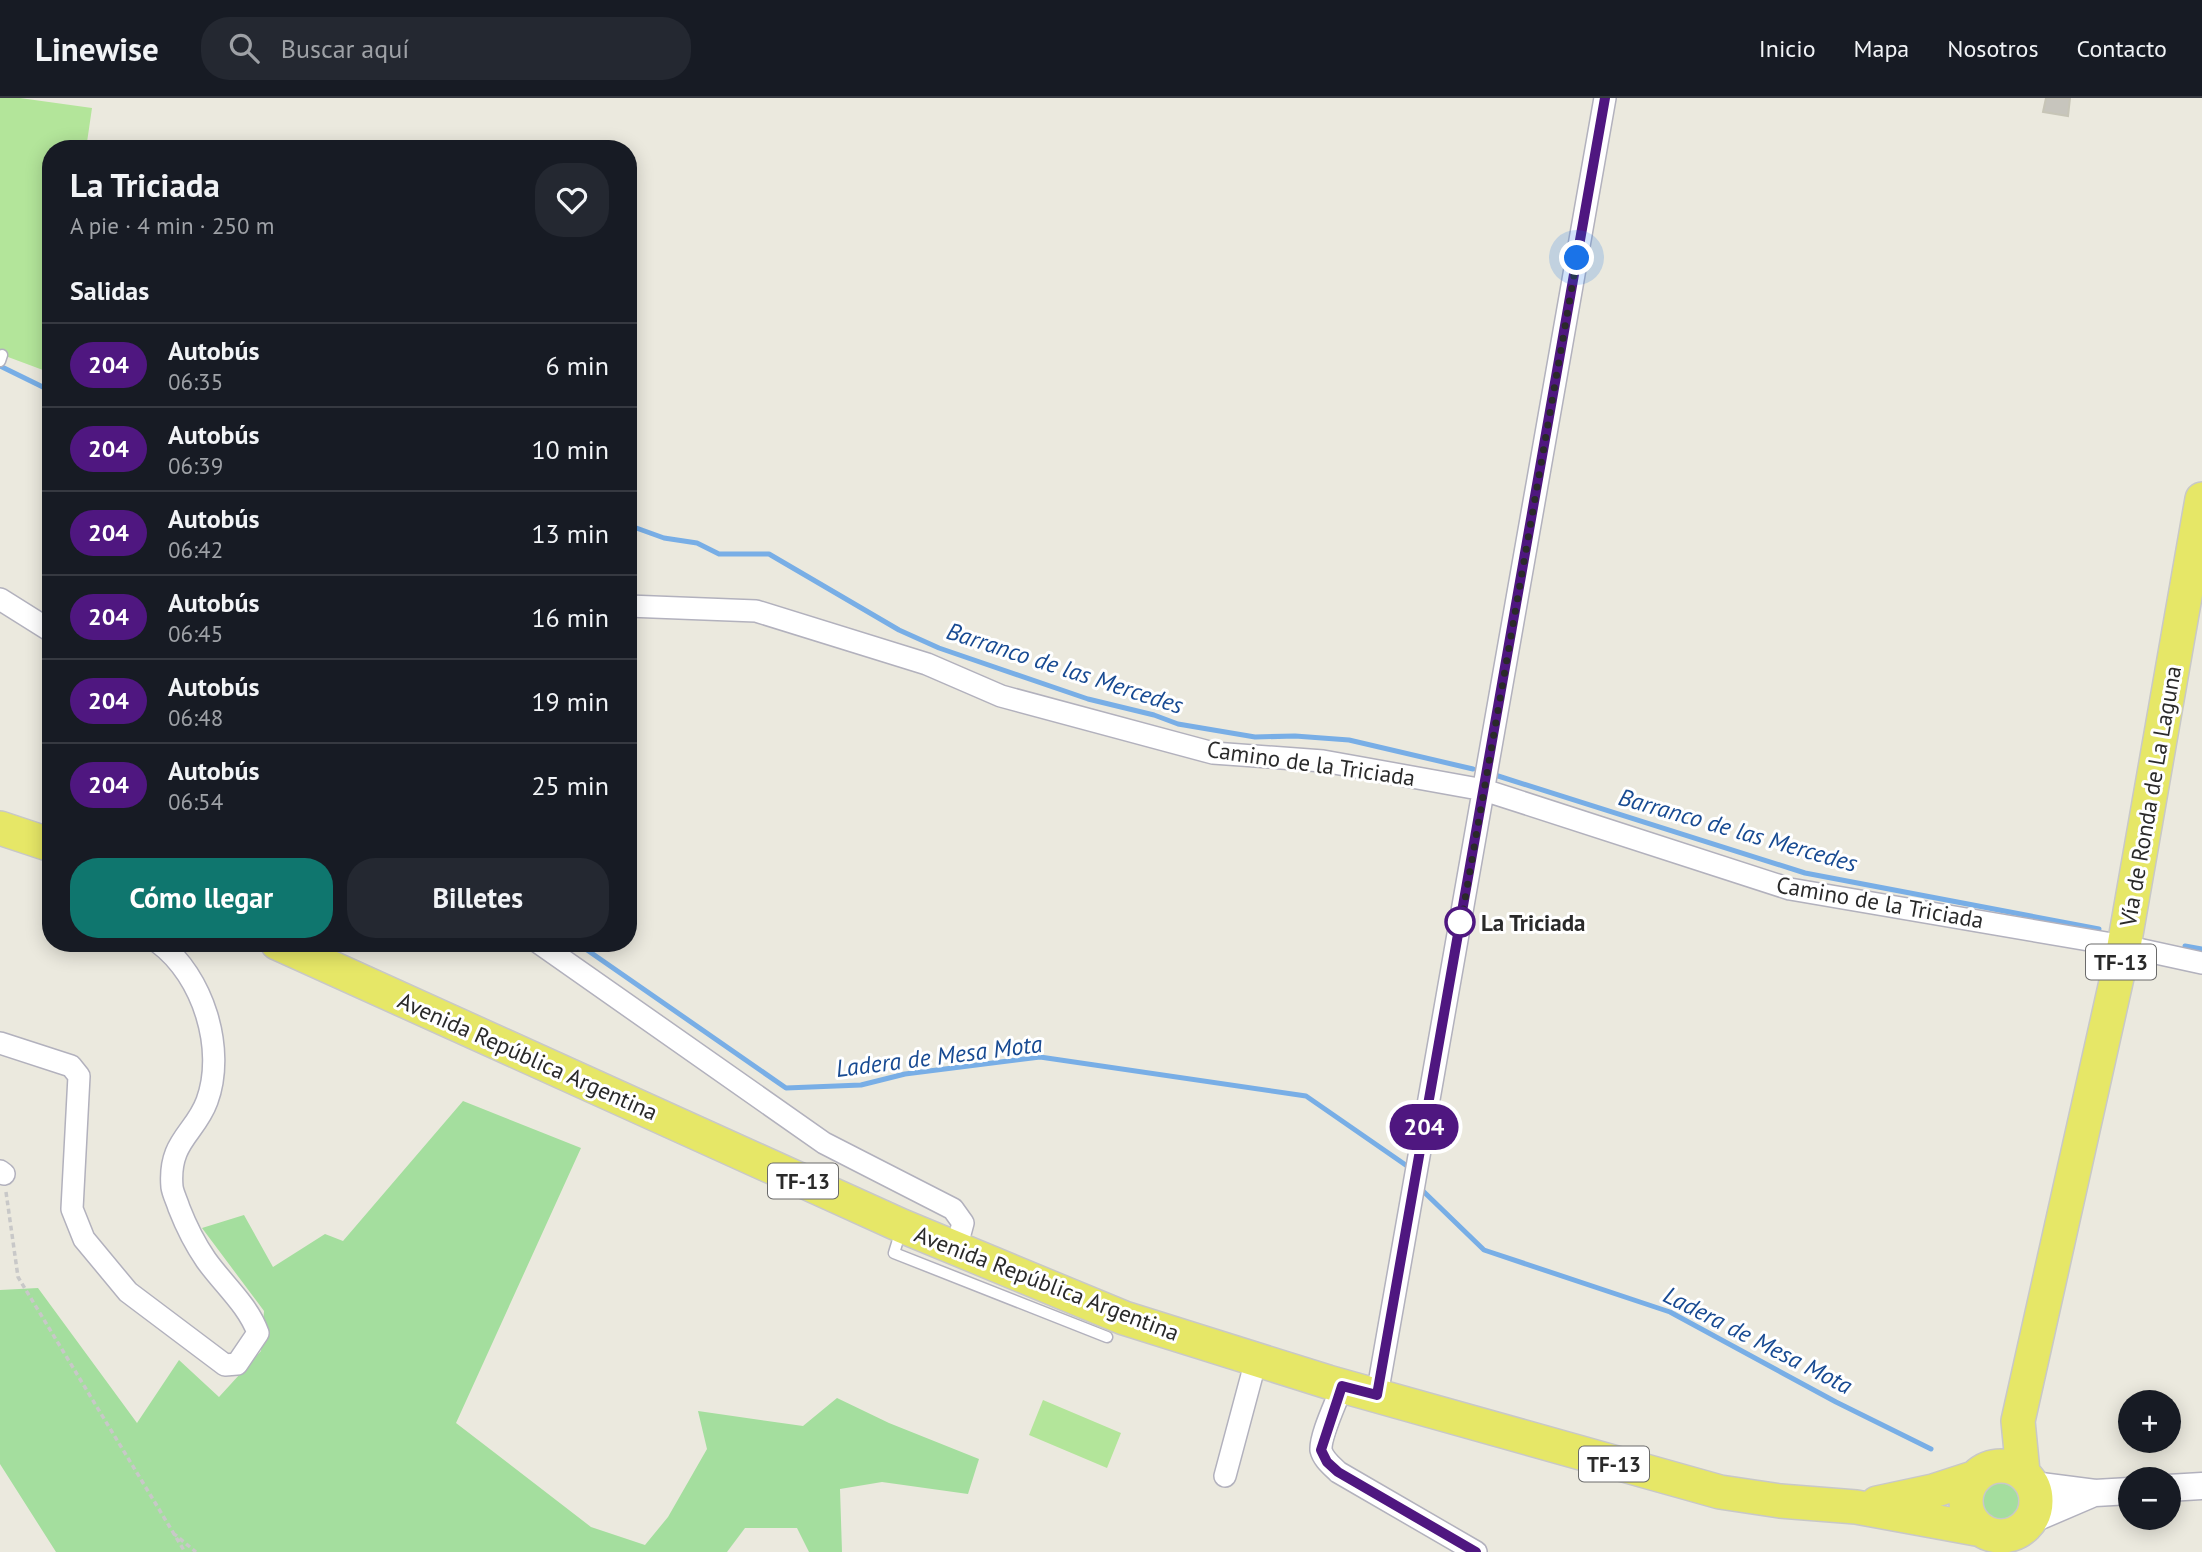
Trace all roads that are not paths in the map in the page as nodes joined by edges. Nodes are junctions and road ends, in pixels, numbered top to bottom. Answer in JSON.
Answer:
{"nodes":[{"id":1,"x":1605,"y":98,"type":"edge"},
{"id":2,"x":2202,"y":499,"type":"edge"},
{"id":3,"x":0,"y":599,"type":"edge"},
{"id":4,"x":637,"y":606,"type":"edge"},
{"id":5,"x":42,"y":625,"type":"edge"},
{"id":6,"x":1484,"y":790,"type":"junction"},
{"id":7,"x":0,"y":828,"type":"edge"},
{"id":8,"x":42,"y":842,"type":"edge"},
{"id":9,"x":2124,"y":946,"type":"junction"},
{"id":10,"x":171,"y":952,"type":"edge"},
{"id":11,"x":297,"y":952,"type":"edge"},
{"id":12,"x":552,"y":952,"type":"edge"},
{"id":13,"x":2202,"y":963,"type":"edge"},
{"id":14,"x":0,"y":1043,"type":"edge"},
{"id":15,"x":902,"y":1226,"type":"junction"},
{"id":16,"x":956,"y":1249,"type":"junction"},
{"id":17,"x":1107,"y":1337,"type":"dead end"},
{"id":18,"x":1256,"y":1360,"type":"junction"},
{"id":19,"x":1342,"y":1386,"type":"junction"},
{"id":20,"x":1377,"y":1395,"type":"junction"},
{"id":21,"x":2018,"y":1421,"type":"junction"},
{"id":22,"x":1980,"y":1473,"type":"junction"},
{"id":23,"x":1225,"y":1476,"type":"dead end"},
{"id":24,"x":2028,"y":1479,"type":"junction"},
{"id":25,"x":2202,"y":1486,"type":"edge"},
{"id":26,"x":2181,"y":1487,"type":"edge"},
{"id":27,"x":2118,"y":1492,"type":"edge"},
{"id":28,"x":2095,"y":1493,"type":"junction"},
{"id":29,"x":1856,"y":1507,"type":"junction"},
{"id":30,"x":2031,"y":1520,"type":"junction"},
{"id":31,"x":1982,"y":1530,"type":"junction"},
{"id":32,"x":1476,"y":1552,"type":"edge"}],
"edges":[{"from":1,"to":6,"type":"street"},
{"from":2,"to":9,"type":"main road","name":"Vía de Ronda de La Laguna","number":"TF-13"},
{"from":3,"to":5,"type":"street"},
{"from":4,"to":6,"type":"street","name":"Camino de la Triciada"},
{"from":6,"to":9,"type":"street","name":"Camino de la Triciada"},
{"from":6,"to":20,"type":"street"},
{"from":7,"to":8,"type":"main road"},
{"from":9,"to":13,"type":"street","name":"Camino de la Triciada"},
{"from":9,"to":21,"type":"main road","name":"Vía de Ronda de La Laguna","number":"TF-13"},
{"from":10,"to":14,"type":"street"},
{"from":11,"to":15,"type":"main road","name":"Avenida República Argentina","number":"TF-13"},
{"from":12,"to":16,"type":"street"},
{"from":15,"to":16,"type":"main road","name":"Avenida República Argentina","number":"TF-13"},
{"from":15,"to":17,"type":"lane"},
{"from":16,"to":18,"type":"main road","name":"Avenida República Argentina","number":"TF-13"},
{"from":18,"to":19,"type":"main road","name":"Avenida República Argentina","number":"TF-13"},
{"from":18,"to":23,"type":"street"},
{"from":19,"to":20,"type":"main road","name":"Avenida República Argentina","number":"TF-13"},
{"from":19,"to":32,"type":"street"},
{"from":20,"to":29,"type":"main road","name":"Avenida República Argentina","number":"TF-13"},
{"from":21,"to":22,"type":"main road","name":"Vía de Ronda de La Laguna","number":"TF-13"},
{"from":21,"to":24,"type":"main road","name":"Vía de Ronda de La Laguna","number":"TF-13"},
{"from":22,"to":24,"type":"main road","number":"TF-13"},
{"from":22,"to":29,"type":"main road","name":"Avenida República Argentina","number":"TF-13"},
{"from":22,"to":31,"type":"main road","number":"TF-13"},
{"from":24,"to":28,"type":"street"},
{"from":24,"to":30,"type":"main road","number":"TF-13"},
{"from":25,"to":26,"type":"street"},
{"from":27,"to":28,"type":"street"},
{"from":28,"to":30,"type":"street"},
{"from":29,"to":31,"type":"main road","name":"Avenida República Argentina","number":"TF-13"},
{"from":30,"to":31,"type":"main road","number":"TF-13"}]}
